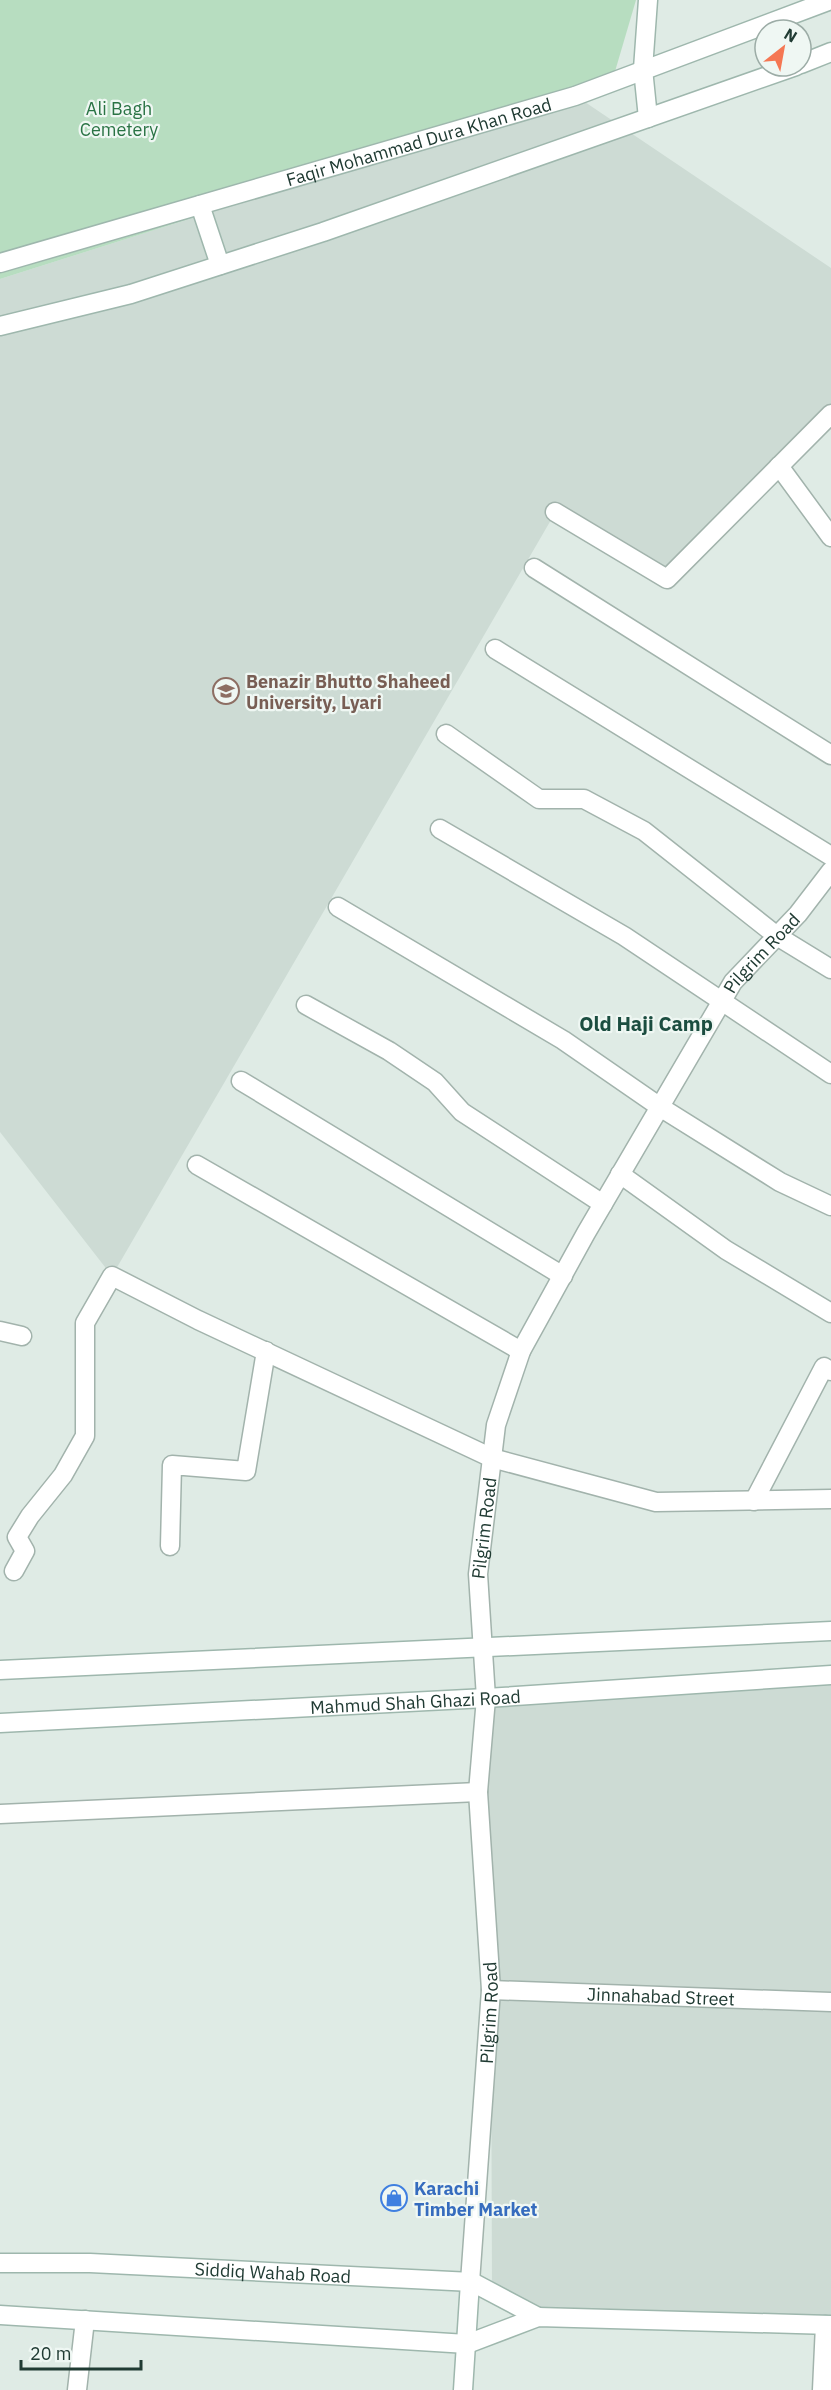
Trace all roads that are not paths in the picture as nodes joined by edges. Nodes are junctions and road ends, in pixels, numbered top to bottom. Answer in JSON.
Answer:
{"nodes":[{"id":1,"x":648,"y":0,"type":"edge"},
{"id":2,"x":831,"y":0,"type":"edge"},
{"id":3,"x":831,"y":52,"type":"edge"},
{"id":4,"x":813,"y":59,"type":"edge"},
{"id":5,"x":643,"y":69,"type":"junction"},
{"id":6,"x":762,"y":78,"type":"edge"},
{"id":7,"x":648,"y":118,"type":"junction"},
{"id":8,"x":200,"y":205,"type":"junction"},
{"id":9,"x":0,"y":263,"type":"edge"},
{"id":10,"x":220,"y":265,"type":"junction"},
{"id":11,"x":0,"y":326,"type":"edge"},
{"id":12,"x":831,"y":414,"type":"edge"},
{"id":13,"x":779,"y":465,"type":"junction"},
{"id":14,"x":555,"y":512,"type":"dead end"},
{"id":15,"x":831,"y":537,"type":"edge"},
{"id":16,"x":534,"y":568,"type":"dead end"},
{"id":17,"x":495,"y":649,"type":"dead end"},
{"id":18,"x":446,"y":734,"type":"dead end"},
{"id":19,"x":831,"y":755,"type":"edge"},
{"id":20,"x":440,"y":829,"type":"dead end"},
{"id":21,"x":831,"y":856,"type":"edge"},
{"id":22,"x":831,"y":871,"type":"edge"},
{"id":23,"x":338,"y":907,"type":"dead end"},
{"id":24,"x":777,"y":936,"type":"junction"},
{"id":25,"x":831,"y":969,"type":"edge"},
{"id":26,"x":722,"y":1002,"type":"junction"},
{"id":27,"x":306,"y":1005,"type":"dead end"},
{"id":28,"x":831,"y":1074,"type":"edge"},
{"id":29,"x":241,"y":1081,"type":"dead end"},
{"id":30,"x":660,"y":1107,"type":"junction"},
{"id":31,"x":196,"y":1165,"type":"dead end"},
{"id":32,"x":620,"y":1174,"type":"junction"},
{"id":33,"x":603,"y":1204,"type":"junction"},
{"id":34,"x":831,"y":1206,"type":"edge"},
{"id":35,"x":563,"y":1276,"type":"junction"},
{"id":36,"x":831,"y":1313,"type":"edge"},
{"id":37,"x":0,"y":1331,"type":"edge"},
{"id":38,"x":22,"y":1336,"type":"dead end"},
{"id":39,"x":266,"y":1351,"type":"junction"},
{"id":40,"x":521,"y":1351,"type":"junction"},
{"id":41,"x":831,"y":1371,"type":"edge"},
{"id":42,"x":492,"y":1458,"type":"junction"},
{"id":43,"x":831,"y":1499,"type":"edge"},
{"id":44,"x":754,"y":1501,"type":"junction"},
{"id":45,"x":171,"y":1546,"type":"dead end"},
{"id":46,"x":14,"y":1570,"type":"dead end"},
{"id":47,"x":831,"y":1631,"type":"edge"},
{"id":48,"x":483,"y":1648,"type":"junction"},
{"id":49,"x":0,"y":1670,"type":"edge"},
{"id":50,"x":831,"y":1675,"type":"edge"},
{"id":51,"x":486,"y":1698,"type":"junction"},
{"id":52,"x":0,"y":1723,"type":"edge"},
{"id":53,"x":478,"y":1792,"type":"junction"},
{"id":54,"x":0,"y":1814,"type":"edge"},
{"id":55,"x":491,"y":1990,"type":"junction"},
{"id":56,"x":831,"y":2002,"type":"edge"},
{"id":57,"x":0,"y":2263,"type":"edge"},
{"id":58,"x":470,"y":2282,"type":"junction"},
{"id":59,"x":0,"y":2315,"type":"edge"},
{"id":60,"x":538,"y":2317,"type":"junction"},
{"id":61,"x":84,"y":2320,"type":"junction"},
{"id":62,"x":828,"y":2325,"type":"edge"},
{"id":63,"x":467,"y":2344,"type":"junction"},
{"id":64,"x":76,"y":2390,"type":"edge"},
{"id":65,"x":463,"y":2390,"type":"edge"},
{"id":66,"x":822,"y":2390,"type":"edge"}],
"edges":[{"from":1,"to":5,"type":"street"},
{"from":2,"to":5,"type":"street","name":"Faqir Mohammad Dura Khan Road"},
{"from":3,"to":4,"type":"street"},
{"from":5,"to":7,"type":"street"},
{"from":5,"to":8,"type":"street","name":"Faqir Mohammad Dura Khan Road"},
{"from":6,"to":7,"type":"street"},
{"from":7,"to":10,"type":"street"},
{"from":8,"to":9,"type":"street","name":"Faqir Mohammad Dura Khan Road"},
{"from":8,"to":10,"type":"street"},
{"from":10,"to":11,"type":"street"},
{"from":12,"to":13,"type":"street"},
{"from":13,"to":14,"type":"street"},
{"from":13,"to":15,"type":"street"},
{"from":16,"to":19,"type":"street"},
{"from":17,"to":21,"type":"street"},
{"from":18,"to":24,"type":"street"},
{"from":20,"to":26,"type":"street"},
{"from":22,"to":24,"type":"street","name":"Pilgrim Road"},
{"from":23,"to":30,"type":"street"},
{"from":24,"to":25,"type":"street"},
{"from":24,"to":26,"type":"street","name":"Pilgrim Road"},
{"from":26,"to":28,"type":"street"},
{"from":26,"to":30,"type":"street","name":"Pilgrim Road"},
{"from":27,"to":33,"type":"street"},
{"from":29,"to":35,"type":"street"},
{"from":30,"to":32,"type":"street","name":"Pilgrim Road"},
{"from":30,"to":34,"type":"street"},
{"from":31,"to":40,"type":"street"},
{"from":32,"to":33,"type":"street","name":"Pilgrim Road"},
{"from":32,"to":36,"type":"street"},
{"from":33,"to":35,"type":"street","name":"Pilgrim Road"},
{"from":35,"to":40,"type":"street","name":"Pilgrim Road"},
{"from":37,"to":38,"type":"street"},
{"from":39,"to":42,"type":"street"},
{"from":39,"to":45,"type":"street"},
{"from":39,"to":46,"type":"street"},
{"from":40,"to":42,"type":"street","name":"Pilgrim Road"},
{"from":41,"to":44,"type":"street"},
{"from":42,"to":44,"type":"street"},
{"from":42,"to":48,"type":"street","name":"Pilgrim Road"},
{"from":43,"to":44,"type":"street"},
{"from":47,"to":48,"type":"street"},
{"from":48,"to":49,"type":"street"},
{"from":48,"to":51,"type":"street","name":"Pilgrim Road"},
{"from":50,"to":51,"type":"street","name":"Mahmud Shah Ghazi Road"},
{"from":51,"to":52,"type":"street","name":"Mahmud Shah Ghazi Road"},
{"from":51,"to":53,"type":"street","name":"Pilgrim Road"},
{"from":53,"to":54,"type":"street"},
{"from":53,"to":55,"type":"street","name":"Pilgrim Road"},
{"from":55,"to":56,"type":"street","name":"Jinnahabad Street"},
{"from":55,"to":58,"type":"street","name":"Pilgrim Road"},
{"from":57,"to":58,"type":"street","name":"Siddiq Wahab Road"},
{"from":58,"to":60,"type":"street","name":"Siddiq Wahab Road"},
{"from":58,"to":63,"type":"street","name":"Pilgrim Road"},
{"from":59,"to":61,"type":"street","name":"Siddiq Wahab Road"},
{"from":60,"to":62,"type":"street","name":"Siddiq Wahab Road"},
{"from":60,"to":63,"type":"street","name":"Siddiq Wahab Road"},
{"from":61,"to":63,"type":"street","name":"Siddiq Wahab Road"},
{"from":61,"to":64,"type":"street"},
{"from":62,"to":66,"type":"street"},
{"from":63,"to":65,"type":"street","name":"Pilgrim Road"}]}
